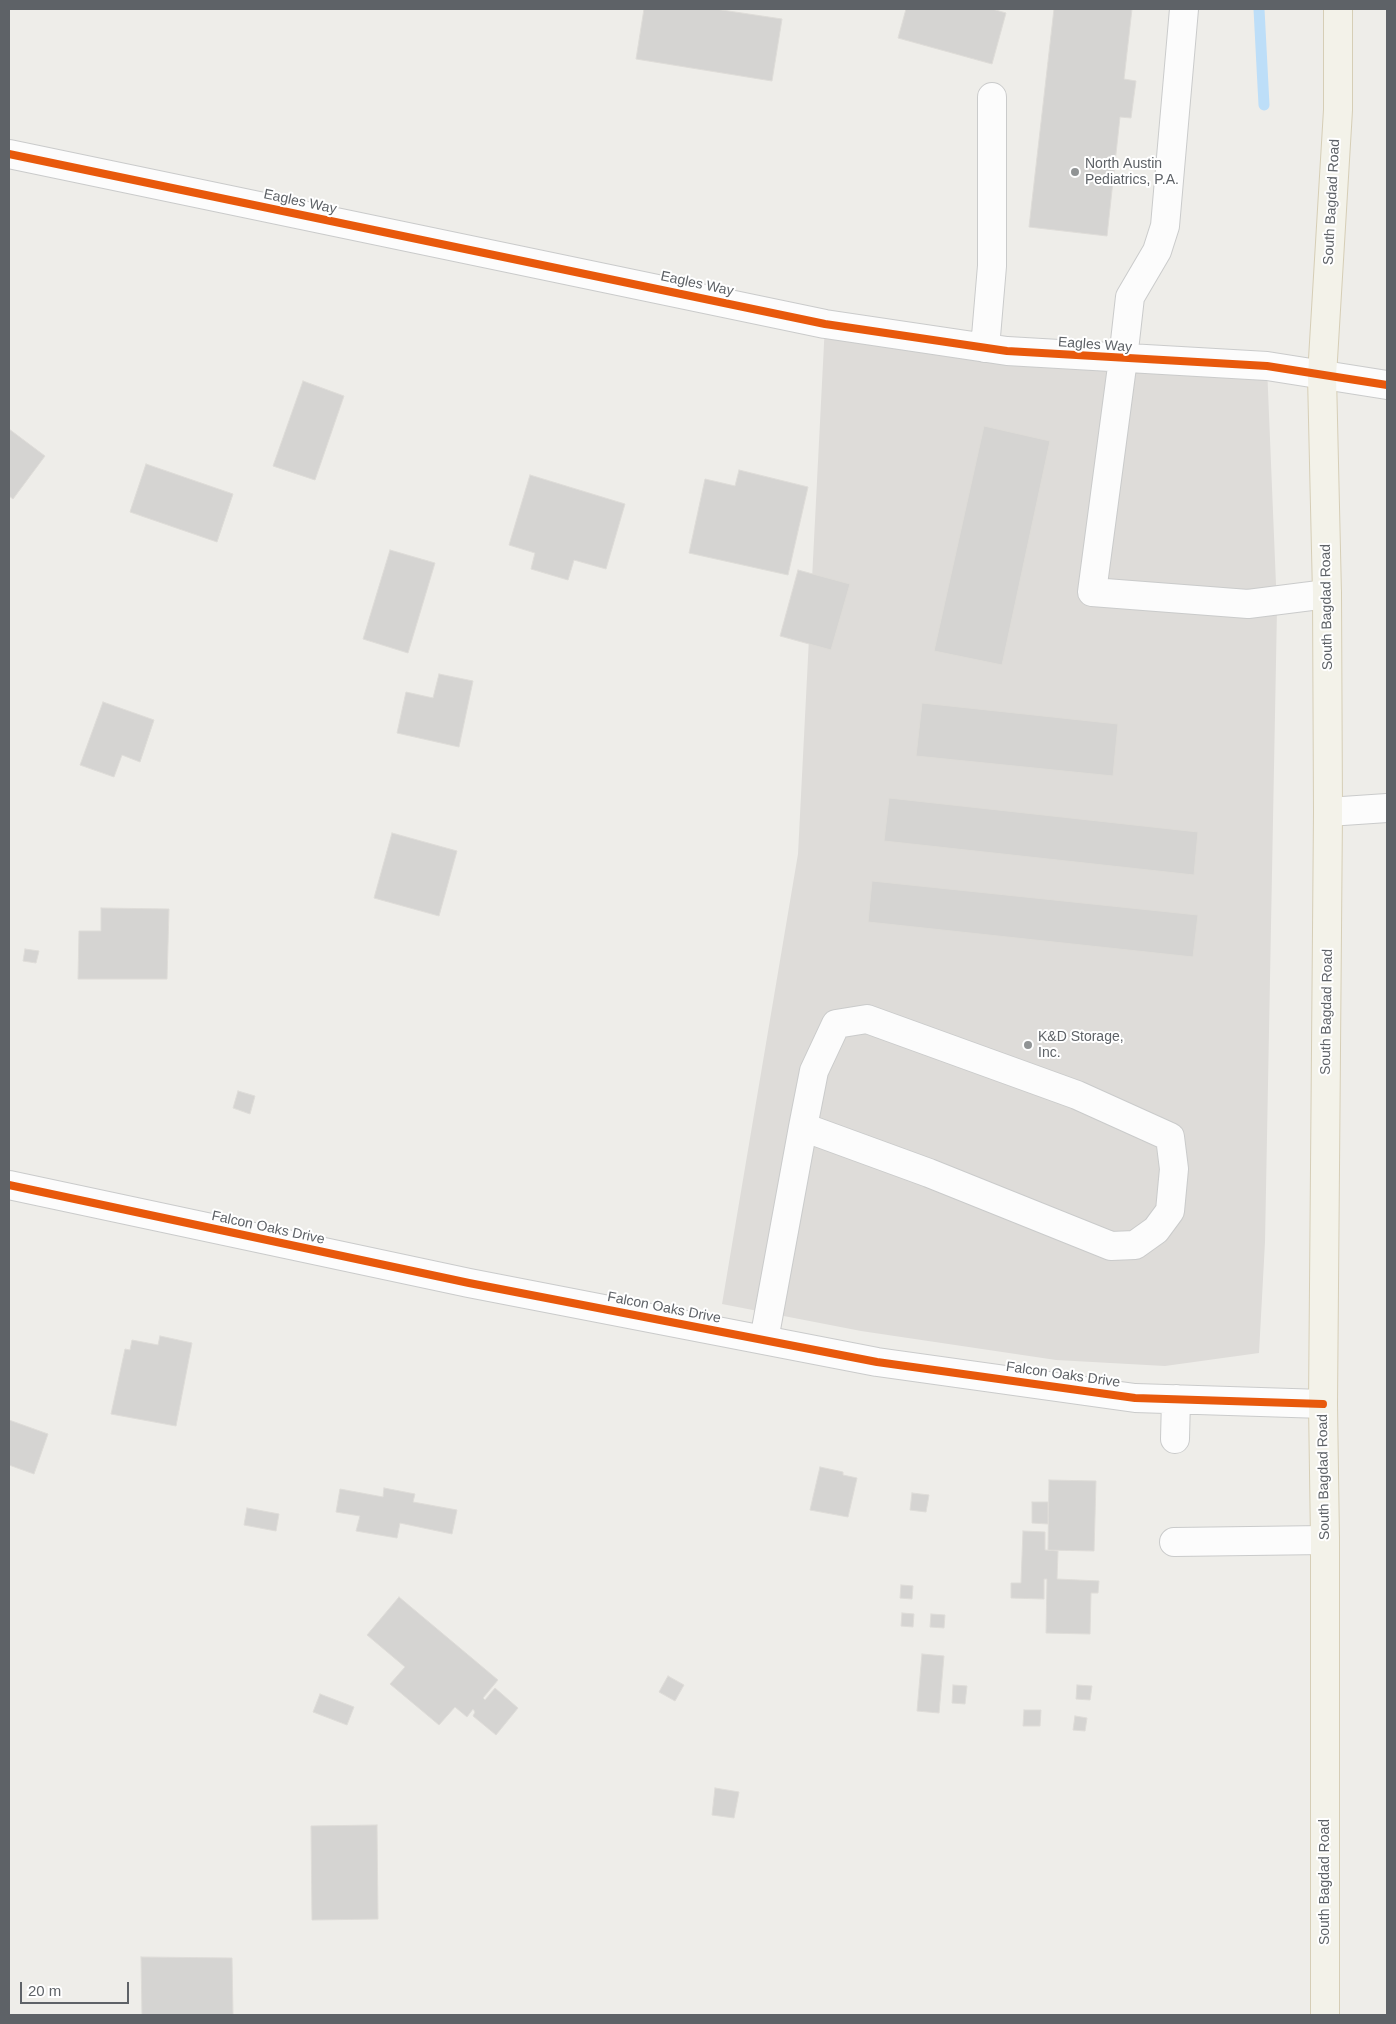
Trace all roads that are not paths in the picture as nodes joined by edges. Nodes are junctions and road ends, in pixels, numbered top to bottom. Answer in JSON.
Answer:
{"nodes":[{"id":1,"x":1184,"y":9,"type":"edge"},
{"id":2,"x":1338,"y":9,"type":"edge"},
{"id":3,"x":992,"y":97,"type":"dead end"},
{"id":4,"x":9,"y":154,"type":"edge"},
{"id":5,"x":986,"y":348,"type":"junction"},
{"id":6,"x":1124,"y":359,"type":"junction"},
{"id":7,"x":1322,"y":376,"type":"junction"},
{"id":8,"x":1387,"y":385,"type":"edge"},
{"id":9,"x":1327,"y":594,"type":"junction"},
{"id":10,"x":1387,"y":808,"type":"edge"},
{"id":11,"x":1328,"y":812,"type":"junction"},
{"id":12,"x":803,"y":1128,"type":"junction"},
{"id":13,"x":9,"y":1185,"type":"edge"},
{"id":14,"x":764,"y":1340,"type":"junction"},
{"id":15,"x":1176,"y":1399,"type":"junction"},
{"id":16,"x":1322,"y":1404,"type":"junction"},
{"id":17,"x":1175,"y":1439,"type":"dead end"},
{"id":18,"x":1325,"y":1540,"type":"junction"},
{"id":19,"x":1174,"y":1542,"type":"dead end"},
{"id":20,"x":1325,"y":2015,"type":"edge"}],
"edges":[{"from":1,"to":6,"type":"street"},
{"from":2,"to":7,"type":"main road","name":"South Bagdad Road"},
{"from":3,"to":5,"type":"street"},
{"from":4,"to":5,"type":"street","name":"Eagles Way"},
{"from":5,"to":6,"type":"street","name":"Eagles Way"},
{"from":6,"to":7,"type":"street","name":"Eagles Way"},
{"from":6,"to":9,"type":"street"},
{"from":7,"to":8,"type":"street","name":"Eagles Way"},
{"from":7,"to":9,"type":"main road","name":"South Bagdad Road"},
{"from":9,"to":11,"type":"main road","name":"South Bagdad Road"},
{"from":10,"to":11,"type":"street"},
{"from":11,"to":16,"type":"main road","name":"South Bagdad Road"},
{"from":12,"to":12,"type":"street"},
{"from":12,"to":14,"type":"street"},
{"from":13,"to":14,"type":"street","name":"Falcon Oaks Drive"},
{"from":14,"to":15,"type":"street","name":"Falcon Oaks Drive"},
{"from":15,"to":16,"type":"street","name":"Falcon Oaks Drive"},
{"from":15,"to":17,"type":"street"},
{"from":16,"to":18,"type":"main road","name":"South Bagdad Road"},
{"from":18,"to":19,"type":"street"},
{"from":18,"to":20,"type":"main road","name":"South Bagdad Road"}]}
